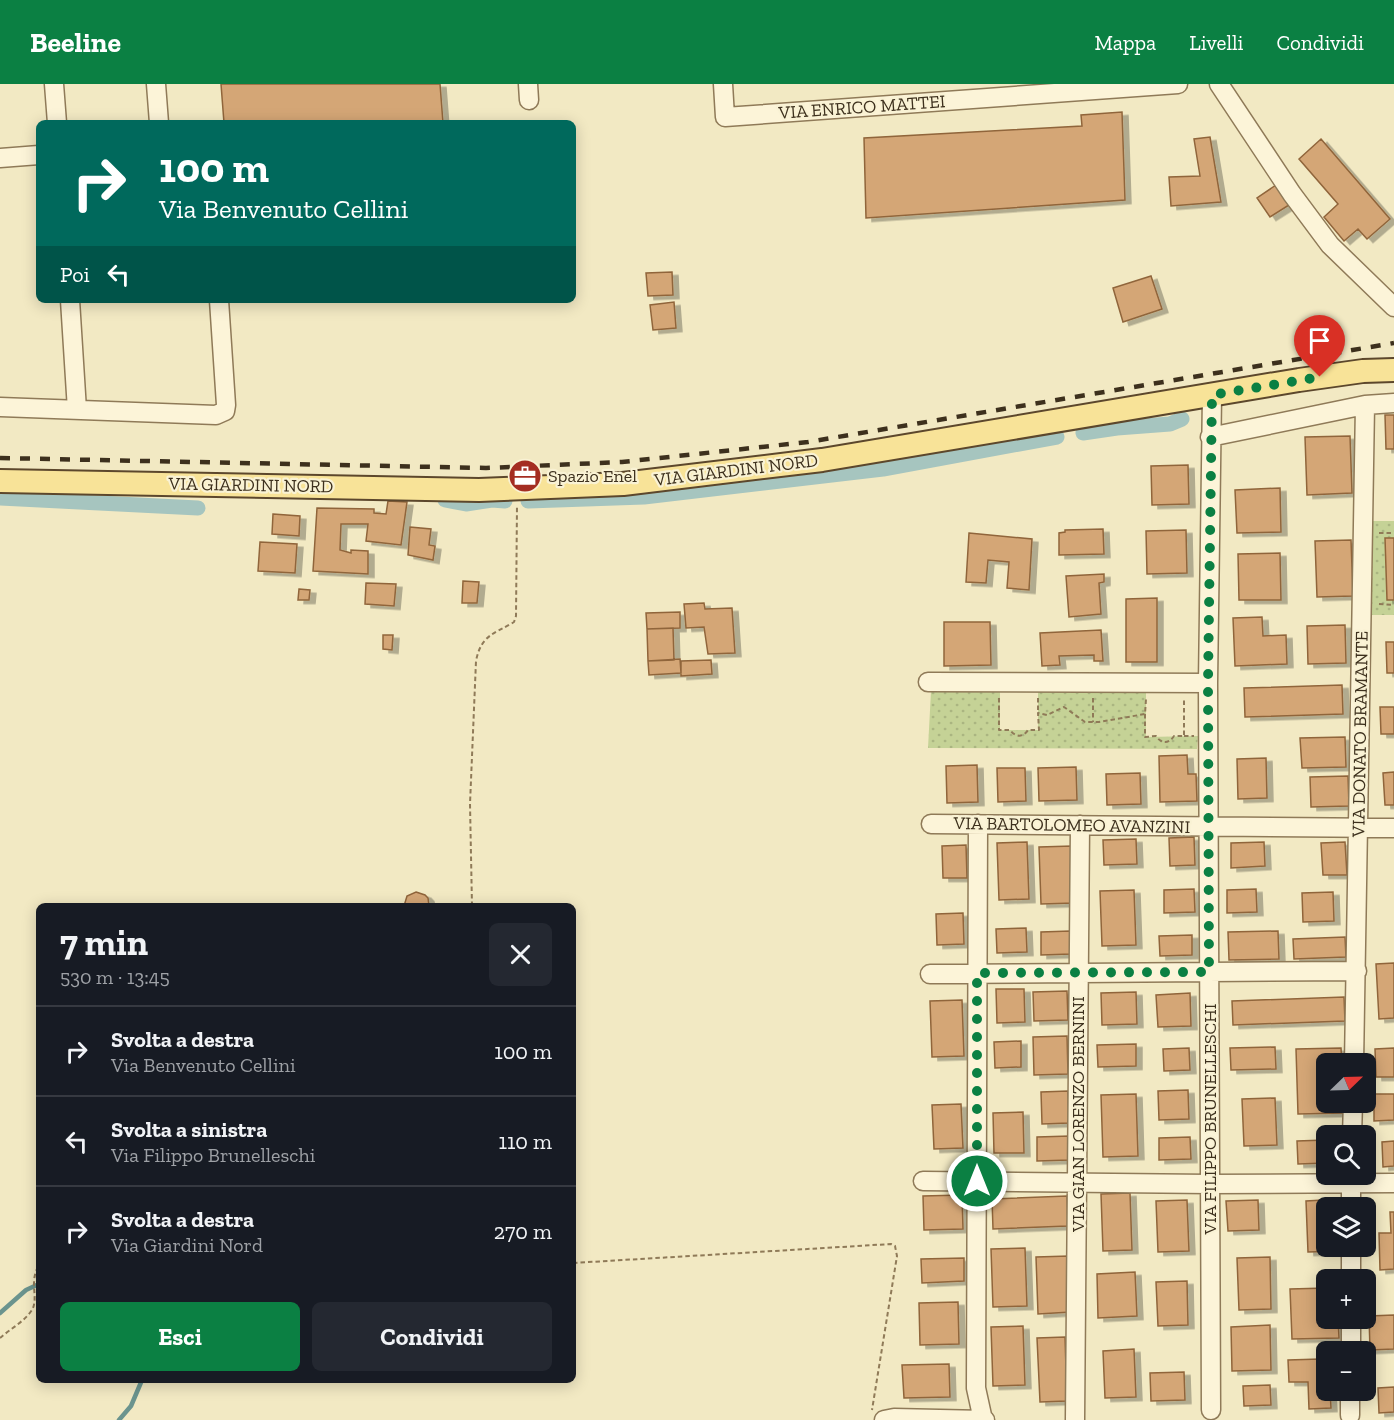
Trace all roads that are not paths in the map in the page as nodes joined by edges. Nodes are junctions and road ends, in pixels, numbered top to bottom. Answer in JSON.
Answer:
{"nodes":[{"id":1,"x":54,"y":84,"type":"edge"},
{"id":2,"x":156,"y":84,"type":"edge"},
{"id":3,"x":723,"y":84,"type":"edge"},
{"id":4,"x":1166,"y":84,"type":"edge"},
{"id":5,"x":1219,"y":84,"type":"edge"},
{"id":6,"x":57,"y":120,"type":"edge"},
{"id":7,"x":159,"y":120,"type":"edge"},
{"id":8,"x":36,"y":155,"type":"edge"},
{"id":9,"x":0,"y":158,"type":"edge"},
{"id":10,"x":70,"y":303,"type":"edge"},
{"id":11,"x":219,"y":303,"type":"edge"},
{"id":12,"x":1394,"y":307,"type":"edge"},
{"id":13,"x":1391,"y":369,"type":"edge"},
{"id":14,"x":1212,"y":395,"type":"junction"},
{"id":15,"x":1394,"y":403,"type":"edge"},
{"id":16,"x":1365,"y":405,"type":"junction"},
{"id":17,"x":0,"y":406,"type":"edge"},
{"id":18,"x":77,"y":410,"type":"junction"},
{"id":19,"x":1210,"y":437,"type":"junction"},
{"id":20,"x":0,"y":481,"type":"edge"},
{"id":21,"x":928,"y":682,"type":"dead end"},
{"id":22,"x":1208,"y":683,"type":"junction"},
{"id":23,"x":931,"y":824,"type":"dead end"},
{"id":24,"x":978,"y":824,"type":"junction"},
{"id":25,"x":1080,"y":825,"type":"junction"},
{"id":26,"x":1208,"y":826,"type":"junction"},
{"id":27,"x":1358,"y":828,"type":"junction"},
{"id":28,"x":1394,"y":828,"type":"edge"},
{"id":29,"x":1357,"y":971,"type":"junction"},
{"id":30,"x":1209,"y":972,"type":"junction"},
{"id":31,"x":977,"y":973,"type":"junction"},
{"id":32,"x":1079,"y":973,"type":"junction"},
{"id":33,"x":930,"y":974,"type":"dead end"},
{"id":34,"x":1354,"y":1053,"type":"edge"},
{"id":35,"x":1316,"y":1179,"type":"edge"},
{"id":36,"x":923,"y":1181,"type":"dead end"},
{"id":37,"x":977,"y":1181,"type":"junction"},
{"id":38,"x":1376,"y":1181,"type":"edge"},
{"id":39,"x":1077,"y":1182,"type":"junction"},
{"id":40,"x":1394,"y":1183,"type":"edge"},
{"id":41,"x":1210,"y":1184,"type":"junction"},
{"id":42,"x":1350,"y":1401,"type":"edge"},
{"id":43,"x":1211,"y":1410,"type":"dead end"},
{"id":44,"x":1075,"y":1411,"type":"edge"},
{"id":45,"x":1350,"y":1415,"type":"dead end"},
{"id":46,"x":878,"y":1418,"type":"edge"},
{"id":47,"x":984,"y":1420,"type":"edge"}],
"edges":[{"from":1,"to":6,"type":"street"},
{"from":2,"to":7,"type":"street"},
{"from":3,"to":4,"type":"street","name":"VIA ENRICO MATTEI"},
{"from":5,"to":12,"type":"street"},
{"from":8,"to":9,"type":"street"},
{"from":10,"to":18,"type":"street"},
{"from":11,"to":18,"type":"street"},
{"from":13,"to":14,"type":"main road","name":"VIA GIARDINI NORD"},
{"from":14,"to":19,"type":"street","name":"VIA FILIPPO BRUNELLESCHI"},
{"from":14,"to":20,"type":"main road","name":"VIA GIARDINI NORD"},
{"from":15,"to":16,"type":"street"},
{"from":16,"to":19,"type":"street"},
{"from":16,"to":27,"type":"street","name":"VIA DONATO BRAMANTE"},
{"from":17,"to":18,"type":"street"},
{"from":19,"to":22,"type":"street","name":"VIA FILIPPO BRUNELLESCHI"},
{"from":21,"to":22,"type":"street"},
{"from":22,"to":26,"type":"street","name":"VIA FILIPPO BRUNELLESCHI"},
{"from":23,"to":24,"type":"street","name":"VIA BARTOLOMEO AVANZINI"},
{"from":24,"to":25,"type":"street","name":"VIA BARTOLOMEO AVANZINI"},
{"from":24,"to":31,"type":"street"},
{"from":25,"to":26,"type":"street","name":"VIA BARTOLOMEO AVANZINI"},
{"from":25,"to":32,"type":"street","name":"VIA GIAN LORENZO BERNINI"},
{"from":26,"to":27,"type":"street","name":"VIA BARTOLOMEO AVANZINI"},
{"from":26,"to":30,"type":"street","name":"VIA FILIPPO BRUNELLESCHI"},
{"from":27,"to":28,"type":"street","name":"VIA BARTOLOMEO AVANZINI"},
{"from":27,"to":29,"type":"street","name":"VIA DONATO BRAMANTE"},
{"from":29,"to":30,"type":"street"},
{"from":29,"to":34,"type":"street","name":"VIA DONATO BRAMANTE"},
{"from":30,"to":32,"type":"street"},
{"from":30,"to":41,"type":"street","name":"VIA FILIPPO BRUNELLESCHI"},
{"from":31,"to":32,"type":"street"},
{"from":31,"to":33,"type":"street"},
{"from":31,"to":37,"type":"street"},
{"from":32,"to":39,"type":"street","name":"VIA GIAN LORENZO BERNINI"},
{"from":35,"to":41,"type":"street"},
{"from":36,"to":37,"type":"street"},
{"from":37,"to":39,"type":"street"},
{"from":37,"to":47,"type":"street"},
{"from":38,"to":40,"type":"street"},
{"from":39,"to":41,"type":"street"},
{"from":39,"to":44,"type":"street","name":"VIA GIAN LORENZO BERNINI"},
{"from":41,"to":43,"type":"street","name":"VIA FILIPPO BRUNELLESCHI"},
{"from":42,"to":45,"type":"street"},
{"from":46,"to":47,"type":"street"}]}
